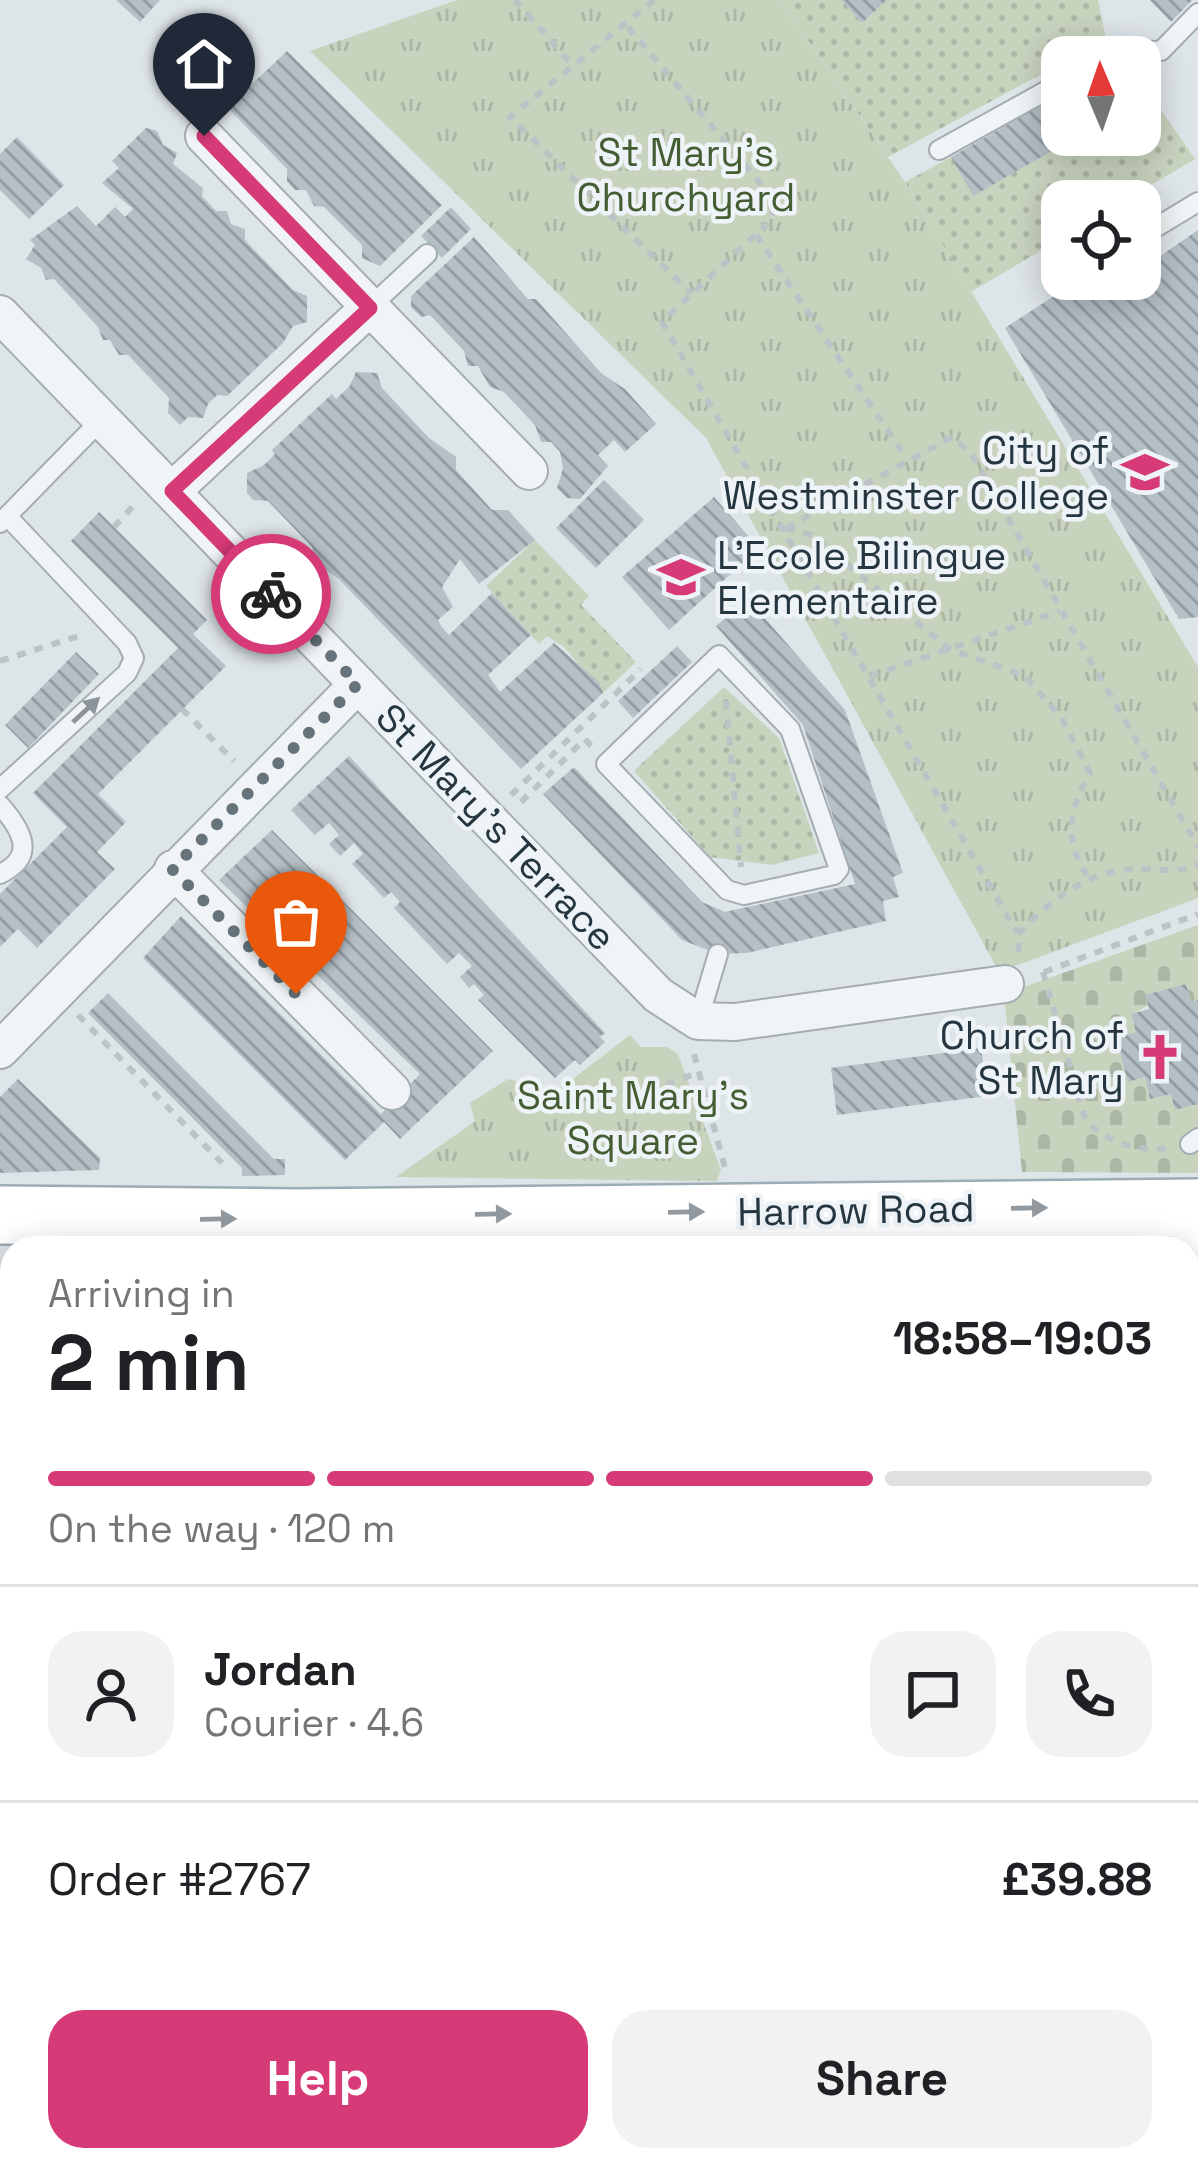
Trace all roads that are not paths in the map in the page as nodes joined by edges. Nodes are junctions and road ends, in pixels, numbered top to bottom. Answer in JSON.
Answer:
{"nodes":[{"id":1,"x":1198,"y":13,"type":"edge"},
{"id":2,"x":1161,"y":51,"type":"edge"},
{"id":3,"x":1041,"y":94,"type":"edge"},
{"id":4,"x":204,"y":136,"type":"dead end"},
{"id":5,"x":939,"y":150,"type":"dead end"},
{"id":6,"x":1198,"y":202,"type":"edge"},
{"id":7,"x":1161,"y":224,"type":"edge"},
{"id":8,"x":428,"y":254,"type":"dead end"},
{"id":9,"x":370,"y":308,"type":"junction"},
{"id":10,"x":0,"y":314,"type":"edge"},
{"id":11,"x":102,"y":419,"type":"junction"},
{"id":12,"x":529,"y":471,"type":"dead end"},
{"id":13,"x":172,"y":491,"type":"junction"},
{"id":14,"x":4,"y":520,"type":"edge"},
{"id":15,"x":358,"y":684,"type":"junction"},
{"id":16,"x":0,"y":789,"type":"edge"},
{"id":17,"x":0,"y":805,"type":"edge"},
{"id":18,"x":172,"y":869,"type":"junction"},
{"id":19,"x":0,"y":874,"type":"edge"},
{"id":20,"x":744,"y":895,"type":"junction"},
{"id":21,"x":725,"y":913,"type":"dead end"},
{"id":22,"x":718,"y":953,"type":"dead end"},
{"id":23,"x":1015,"y":981,"type":"road end"},
{"id":24,"x":698,"y":1021,"type":"junction"},
{"id":25,"x":0,"y":1050,"type":"edge"},
{"id":26,"x":392,"y":1090,"type":"dead end"},
{"id":27,"x":1198,"y":1208,"type":"edge"},
{"id":28,"x":0,"y":1215,"type":"edge"},
{"id":29,"x":102,"y":1218,"type":"junction"},
{"id":30,"x":297,"y":1218,"type":"junction"},
{"id":31,"x":67,"y":1236,"type":"edge"},
{"id":32,"x":342,"y":1236,"type":"edge"}],
"edges":[{"from":1,"to":2,"type":"lane"},
{"from":3,"to":5,"type":"lane"},
{"from":4,"to":9,"type":"street"},
{"from":6,"to":7,"type":"lane"},
{"from":8,"to":9,"type":"lane"},
{"from":9,"to":12,"type":"street"},
{"from":9,"to":13,"type":"street"},
{"from":10,"to":11,"type":"street","name":"St Mary's Terrace"},
{"from":11,"to":13,"type":"street","name":"St Mary's Terrace"},
{"from":11,"to":14,"type":"lane"},
{"from":13,"to":15,"type":"street","name":"St Mary's Terrace"},
{"from":16,"to":14,"type":"lane","one_way":true},
{"from":15,"to":18,"type":"street"},
{"from":15,"to":24,"type":"street","name":"St Mary's Terrace"},
{"from":17,"to":19,"type":"lane"},
{"from":18,"to":25,"type":"street"},
{"from":18,"to":26,"type":"street"},
{"from":20,"to":20,"type":"lane"},
{"from":20,"to":21,"type":"lane"},
{"from":22,"to":24,"type":"lane"},
{"from":23,"to":24,"type":"street"},
{"from":30,"to":27,"type":"main road","name":"Harrow Road","one_way":true},
{"from":28,"to":29,"type":"main road"},
{"from":29,"to":30,"type":"main road","name":"Harrow Road","one_way":true},
{"from":29,"to":31,"type":"main road"},
{"from":30,"to":32,"type":"main road"}]}
